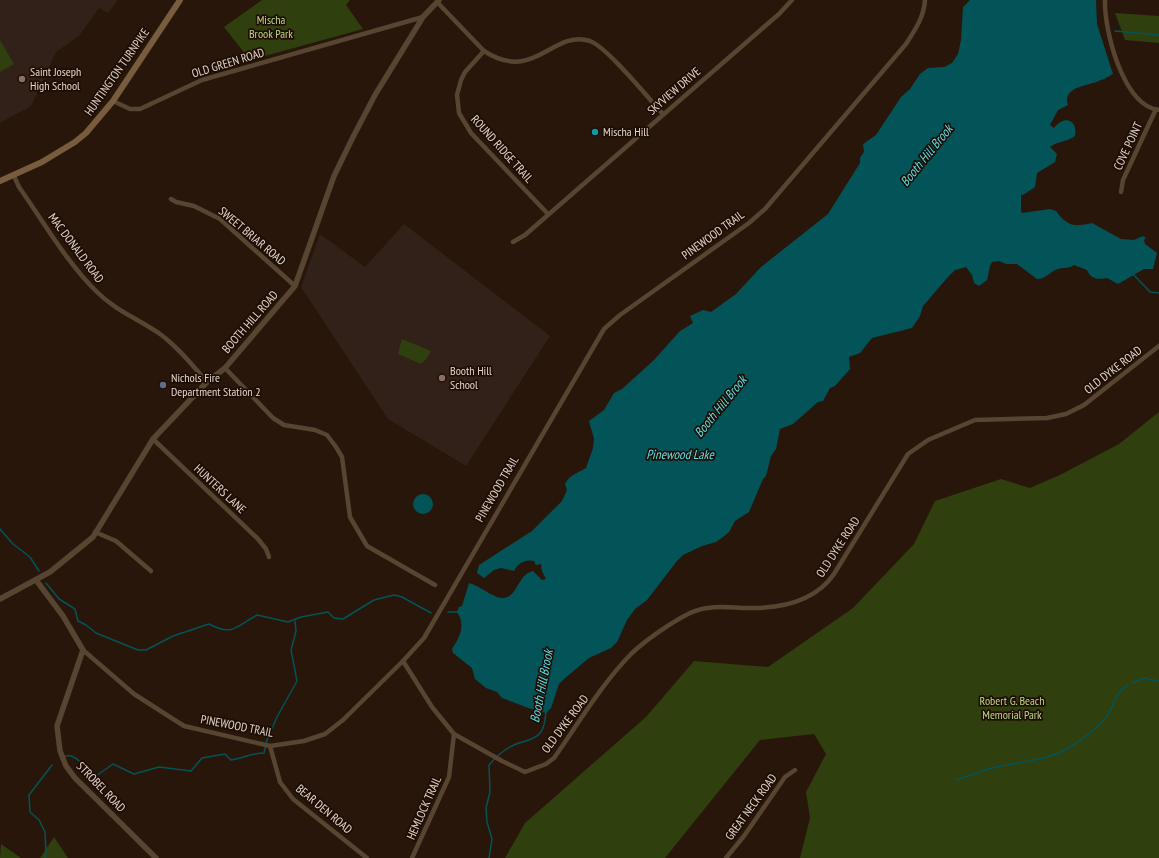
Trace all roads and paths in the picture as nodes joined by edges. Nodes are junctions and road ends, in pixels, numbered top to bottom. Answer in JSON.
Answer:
{"nodes":[{"id":1,"x":180,"y":0,"type":"edge"},
{"id":2,"x":792,"y":0,"type":"edge"},
{"id":3,"x":925,"y":0,"type":"edge"},
{"id":4,"x":1105,"y":0,"type":"edge"},
{"id":5,"x":438,"y":1,"type":"edge"},
{"id":6,"x":423,"y":17,"type":"junction"},
{"id":7,"x":484,"y":51,"type":"junction"},
{"id":8,"x":113,"y":101,"type":"junction"},
{"id":9,"x":1157,"y":109,"type":"edge"},
{"id":10,"x":663,"y":114,"type":"junction"},
{"id":11,"x":14,"y":176,"type":"junction"},
{"id":12,"x":0,"y":181,"type":"edge"},
{"id":13,"x":1121,"y":192,"type":"dead end"},
{"id":14,"x":171,"y":199,"type":"dead end"},
{"id":15,"x":548,"y":214,"type":"junction"},
{"id":16,"x":513,"y":242,"type":"dead end"},
{"id":17,"x":295,"y":286,"type":"junction"},
{"id":18,"x":1159,"y":346,"type":"edge"},
{"id":19,"x":225,"y":368,"type":"junction"},
{"id":20,"x":207,"y":382,"type":"junction"},
{"id":21,"x":153,"y":439,"type":"junction"},
{"id":22,"x":95,"y":532,"type":"junction"},
{"id":23,"x":268,"y":557,"type":"dead end"},
{"id":24,"x":151,"y":571,"type":"dead end"},
{"id":25,"x":36,"y":580,"type":"junction"},
{"id":26,"x":435,"y":585,"type":"dead end"},
{"id":27,"x":0,"y":599,"type":"edge"},
{"id":28,"x":84,"y":650,"type":"junction"},
{"id":29,"x":403,"y":661,"type":"junction"},
{"id":30,"x":454,"y":734,"type":"junction"},
{"id":31,"x":267,"y":745,"type":"junction"},
{"id":32,"x":795,"y":770,"type":"dead end"},
{"id":33,"x":156,"y":858,"type":"edge"},
{"id":34,"x":367,"y":858,"type":"edge"},
{"id":35,"x":412,"y":858,"type":"edge"},
{"id":36,"x":726,"y":858,"type":"edge"}],
"edges":[{"from":1,"to":8,"type":"main road","name":"HUNTINGTON TURNPIKE"},
{"from":2,"to":10,"type":"street","name":"SKYVIEW DRIVE"},
{"from":3,"to":29,"type":"street","name":"PINEWOOD TRAIL"},
{"from":4,"to":9,"type":"street"},
{"from":5,"to":6,"type":"street","name":"BOOTH HILL ROAD"},
{"from":5,"to":7,"type":"street"},
{"from":6,"to":8,"type":"street","name":"OLD GREEN ROAD"},
{"from":6,"to":17,"type":"street","name":"BOOTH HILL ROAD"},
{"from":7,"to":10,"type":"street"},
{"from":7,"to":15,"type":"street","name":"ROUND RIDGE TRAIL"},
{"from":8,"to":11,"type":"main road","name":"HUNTINGTON TURNPIKE"},
{"from":9,"to":13,"type":"street","name":"COVE POINT"},
{"from":10,"to":15,"type":"street","name":"SKYVIEW DRIVE"},
{"from":11,"to":12,"type":"main road","name":"HUNTINGTON TURNPIKE"},
{"from":11,"to":20,"type":"street","name":"MAC DONALD ROAD"},
{"from":14,"to":17,"type":"street","name":"SWEET BRIAR ROAD"},
{"from":15,"to":16,"type":"street","name":"SKYVIEW DRIVE"},
{"from":17,"to":19,"type":"street","name":"BOOTH HILL ROAD"},
{"from":18,"to":30,"type":"street","name":"OLD DYKE ROAD"},
{"from":19,"to":20,"type":"street","name":"BOOTH HILL ROAD"},
{"from":19,"to":26,"type":"street"},
{"from":20,"to":21,"type":"street","name":"BOOTH HILL ROAD"},
{"from":21,"to":22,"type":"street","name":"BOOTH HILL ROAD"},
{"from":21,"to":23,"type":"street","name":"HUNTERS LANE"},
{"from":22,"to":24,"type":"street"},
{"from":22,"to":25,"type":"street","name":"BOOTH HILL ROAD"},
{"from":25,"to":27,"type":"street","name":"BOOTH HILL ROAD"},
{"from":25,"to":28,"type":"street","name":"PINEWOOD TRAIL"},
{"from":28,"to":31,"type":"street","name":"PINEWOOD TRAIL"},
{"from":28,"to":33,"type":"street","name":"STROBEL ROAD"},
{"from":29,"to":30,"type":"street"},
{"from":29,"to":31,"type":"street","name":"PINEWOOD TRAIL"},
{"from":30,"to":35,"type":"street","name":"HEMLOCK TRAIL"},
{"from":31,"to":34,"type":"street","name":"BEAR DEN ROAD"},
{"from":32,"to":36,"type":"street","name":"GREAT NECK ROAD"}]}
